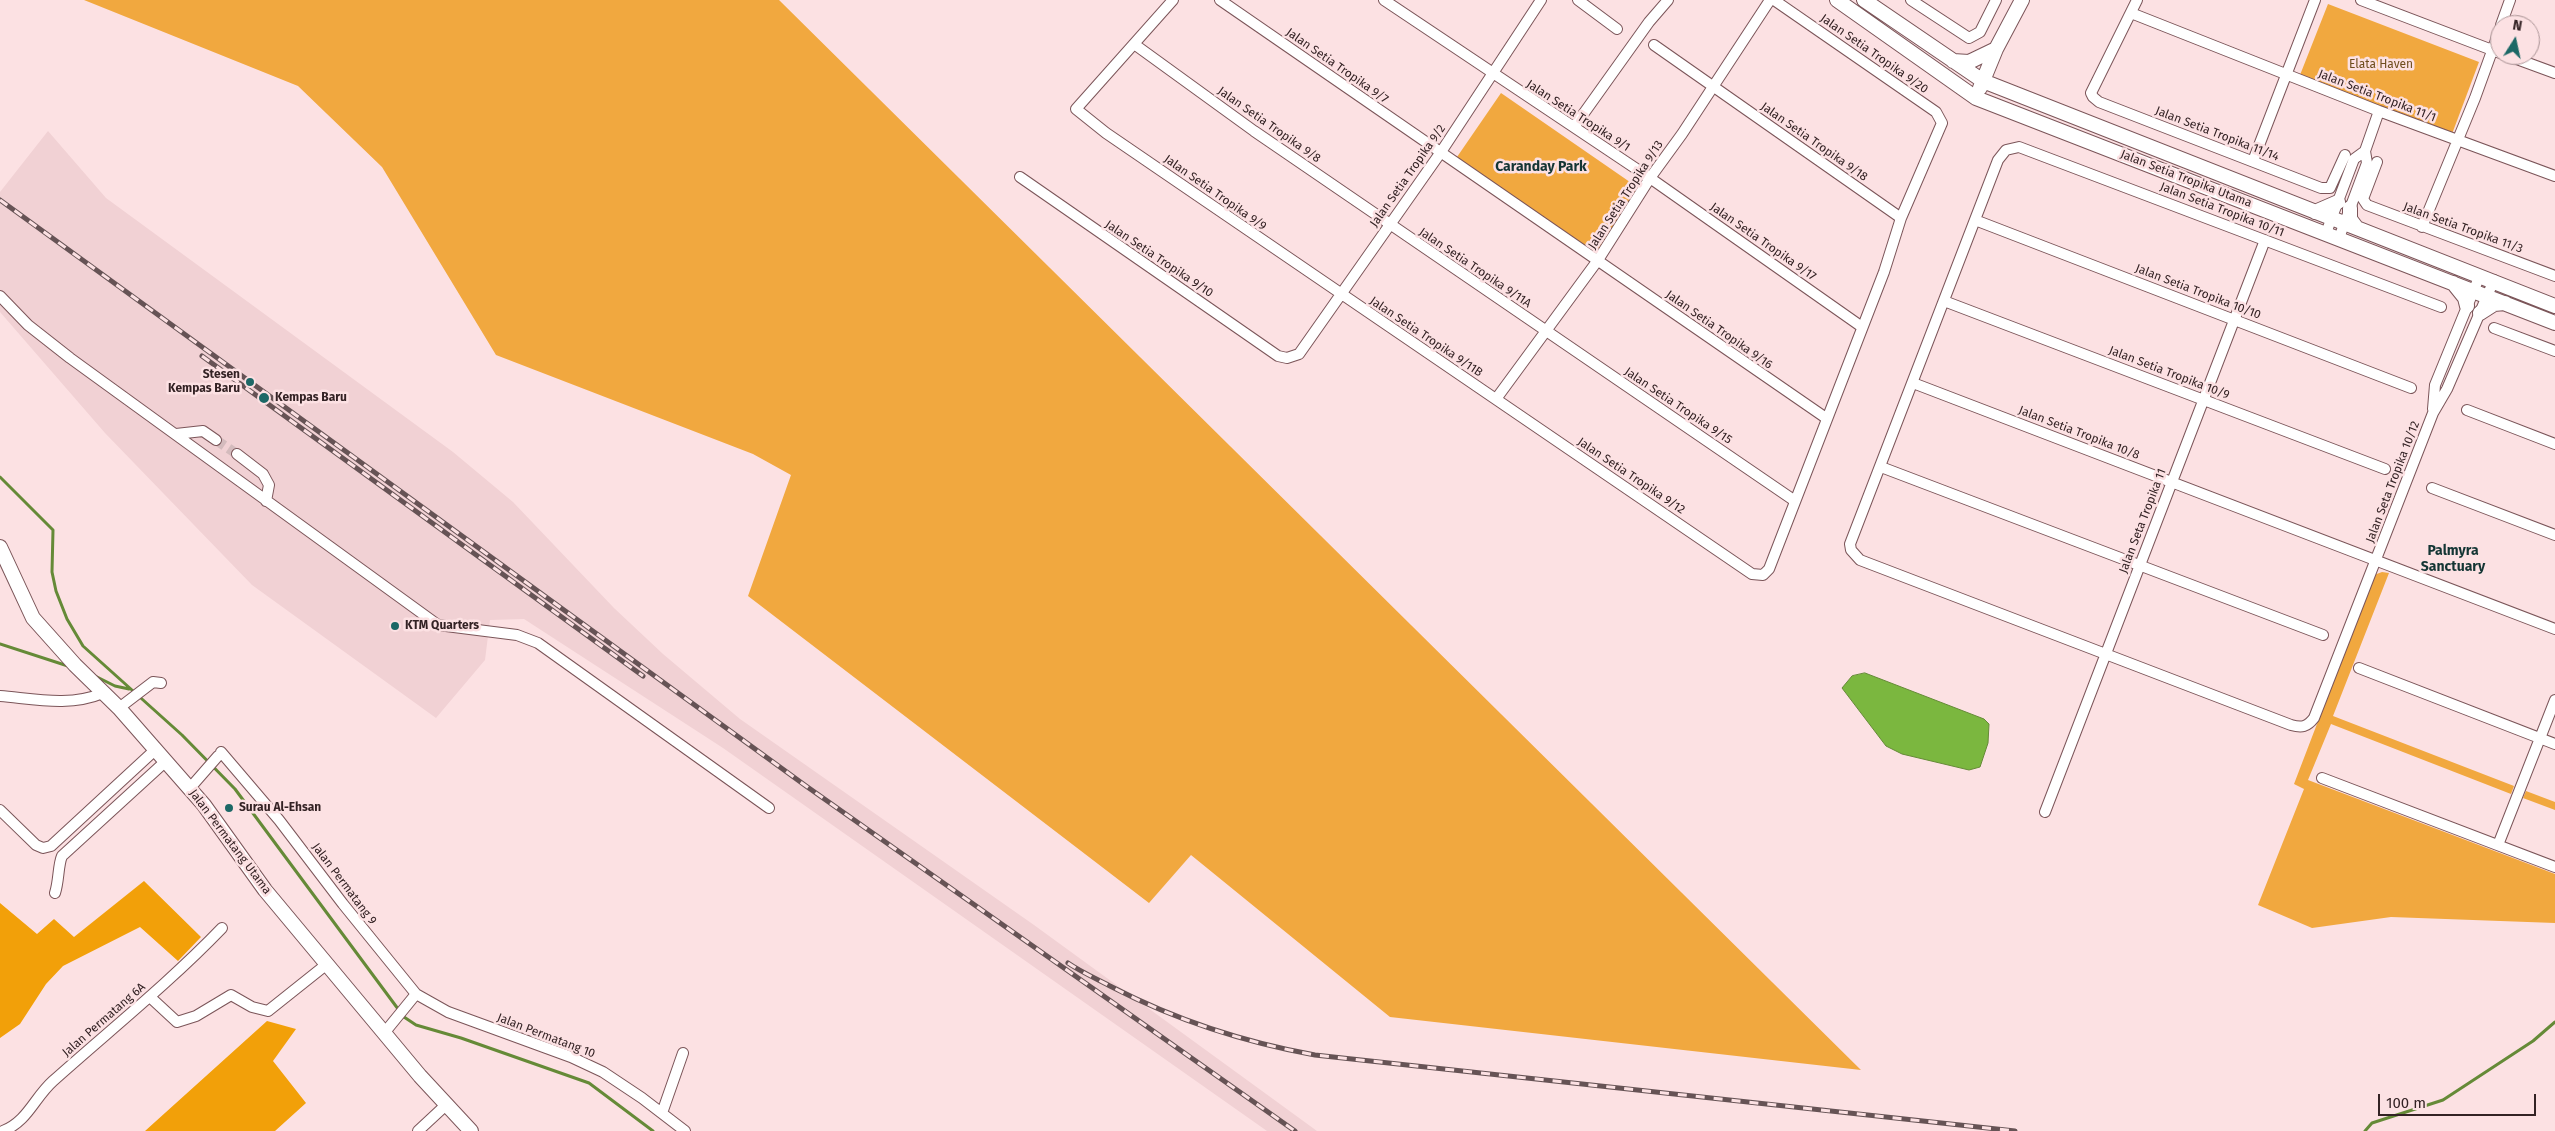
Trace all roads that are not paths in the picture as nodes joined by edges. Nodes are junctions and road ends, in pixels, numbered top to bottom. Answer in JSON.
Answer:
{"nodes":[{"id":1,"x":1173,"y":0,"type":"edge"},
{"id":2,"x":1220,"y":0,"type":"edge"},
{"id":3,"x":1384,"y":0,"type":"edge"},
{"id":4,"x":1541,"y":0,"type":"edge"},
{"id":5,"x":1578,"y":0,"type":"edge"},
{"id":6,"x":1660,"y":0,"type":"edge"},
{"id":7,"x":1668,"y":0,"type":"edge"},
{"id":8,"x":1770,"y":0,"type":"edge"},
{"id":9,"x":1774,"y":0,"type":"edge"},
{"id":10,"x":1837,"y":0,"type":"edge"},
{"id":11,"x":1864,"y":0,"type":"edge"},
{"id":12,"x":1911,"y":0,"type":"edge"},
{"id":13,"x":1996,"y":0,"type":"edge"},
{"id":14,"x":2022,"y":0,"type":"edge"},
{"id":15,"x":2138,"y":0,"type":"edge"},
{"id":16,"x":2315,"y":0,"type":"edge"},
{"id":17,"x":2361,"y":0,"type":"edge"},
{"id":18,"x":2510,"y":0,"type":"edge"},
{"id":19,"x":2131,"y":13,"type":"junction"},
{"id":20,"x":2505,"y":15,"type":"edge"},
{"id":21,"x":1649,"y":22,"type":"junction"},
{"id":22,"x":1617,"y":29,"type":"dead end"},
{"id":23,"x":1134,"y":44,"type":"junction"},
{"id":24,"x":1654,"y":45,"type":"dead end"},
{"id":25,"x":1996,"y":49,"type":"junction"},
{"id":26,"x":2490,"y":50,"type":"edge"},
{"id":27,"x":1952,"y":60,"type":"junction"},
{"id":28,"x":2490,"y":65,"type":"edge"},
{"id":29,"x":2533,"y":65,"type":"edge"},
{"id":30,"x":2555,"y":73,"type":"edge"},
{"id":31,"x":1493,"y":75,"type":"junction"},
{"id":32,"x":2288,"y":75,"type":"junction"},
{"id":33,"x":1983,"y":81,"type":"junction"},
{"id":34,"x":1712,"y":87,"type":"junction"},
{"id":35,"x":1976,"y":98,"type":"junction"},
{"id":36,"x":2379,"y":111,"type":"junction"},
{"id":37,"x":1574,"y":127,"type":"junction"},
{"id":38,"x":2458,"y":141,"type":"junction"},
{"id":39,"x":2365,"y":151,"type":"junction"},
{"id":40,"x":1441,"y":152,"type":"junction"},
{"id":41,"x":2345,"y":155,"type":"dead end"},
{"id":42,"x":2254,"y":161,"type":"junction"},
{"id":43,"x":2377,"y":162,"type":"dead end"},
{"id":44,"x":2555,"y":176,"type":"edge"},
{"id":45,"x":1020,"y":177,"type":"dead end"},
{"id":46,"x":1650,"y":178,"type":"junction"},
{"id":47,"x":2347,"y":178,"type":"junction"},
{"id":48,"x":2359,"y":183,"type":"junction"},
{"id":49,"x":2351,"y":204,"type":"junction"},
{"id":50,"x":2315,"y":212,"type":"junction"},
{"id":51,"x":1902,"y":218,"type":"junction"},
{"id":52,"x":1975,"y":220,"type":"junction"},
{"id":53,"x":2344,"y":223,"type":"junction"},
{"id":54,"x":1390,"y":225,"type":"junction"},
{"id":55,"x":2422,"y":227,"type":"junction"},
{"id":56,"x":2326,"y":233,"type":"junction"},
{"id":57,"x":2339,"y":238,"type":"junction"},
{"id":58,"x":2265,"y":240,"type":"junction"},
{"id":59,"x":1598,"y":260,"type":"junction"},
{"id":60,"x":2480,"y":275,"type":"junction"},
{"id":61,"x":2555,"y":276,"type":"edge"},
{"id":62,"x":2494,"y":280,"type":"junction"},
{"id":63,"x":2453,"y":282,"type":"junction"},
{"id":64,"x":2480,"y":293,"type":"junction"},
{"id":65,"x":1342,"y":295,"type":"junction"},
{"id":66,"x":0,"y":296,"type":"edge"},
{"id":67,"x":1944,"y":301,"type":"junction"},
{"id":68,"x":2509,"y":304,"type":"junction"},
{"id":69,"x":2555,"y":306,"type":"edge"},
{"id":70,"x":2441,"y":307,"type":"dead end"},
{"id":71,"x":2473,"y":310,"type":"junction"},
{"id":72,"x":2235,"y":320,"type":"junction"},
{"id":73,"x":2555,"y":323,"type":"edge"},
{"id":74,"x":1862,"y":327,"type":"junction"},
{"id":75,"x":2494,"y":328,"type":"dead end"},
{"id":76,"x":1546,"y":332,"type":"junction"},
{"id":77,"x":2453,"y":342,"type":"junction"},
{"id":78,"x":2465,"y":347,"type":"junction"},
{"id":79,"x":2555,"y":351,"type":"edge"},
{"id":80,"x":1288,"y":358,"type":"joint"},
{"id":81,"x":1913,"y":383,"type":"junction"},
{"id":82,"x":2411,"y":388,"type":"dead end"},
{"id":83,"x":1496,"y":399,"type":"junction"},
{"id":84,"x":2204,"y":400,"type":"junction"},
{"id":85,"x":2467,"y":410,"type":"dead end"},
{"id":86,"x":2433,"y":412,"type":"junction"},
{"id":87,"x":1826,"y":418,"type":"junction"},
{"id":88,"x":176,"y":434,"type":"junction"},
{"id":89,"x":216,"y":440,"type":"tunnel mouth"},
{"id":90,"x":2555,"y":444,"type":"edge"},
{"id":91,"x":237,"y":454,"type":"tunnel mouth"},
{"id":92,"x":1881,"y":467,"type":"junction"},
{"id":93,"x":2385,"y":469,"type":"dead end"},
{"id":94,"x":2171,"y":482,"type":"junction"},
{"id":95,"x":2432,"y":488,"type":"dead end"},
{"id":96,"x":266,"y":501,"type":"junction"},
{"id":97,"x":1795,"y":501,"type":"junction"},
{"id":98,"x":2555,"y":535,"type":"edge"},
{"id":99,"x":0,"y":546,"type":"edge"},
{"id":100,"x":2376,"y":560,"type":"junction"},
{"id":101,"x":2139,"y":565,"type":"junction"},
{"id":102,"x":2555,"y":629,"type":"edge"},
{"id":103,"x":2322,"y":635,"type":"dead end"},
{"id":104,"x":2104,"y":654,"type":"junction"},
{"id":105,"x":2359,"y":668,"type":"dead end"},
{"id":106,"x":154,"y":684,"type":"dead end"},
{"id":107,"x":98,"y":689,"type":"junction"},
{"id":108,"x":0,"y":696,"type":"edge"},
{"id":109,"x":2555,"y":700,"type":"edge"},
{"id":110,"x":123,"y":705,"type":"junction"},
{"id":111,"x":2540,"y":739,"type":"junction"},
{"id":112,"x":2555,"y":744,"type":"edge"},
{"id":113,"x":155,"y":750,"type":"junction"},
{"id":114,"x":166,"y":761,"type":"junction"},
{"id":115,"x":2322,"y":778,"type":"dead end"},
{"id":116,"x":190,"y":788,"type":"junction"},
{"id":117,"x":769,"y":808,"type":"dead end"},
{"id":118,"x":0,"y":810,"type":"edge"},
{"id":119,"x":2045,"y":812,"type":"dead end"},
{"id":120,"x":2498,"y":845,"type":"junction"},
{"id":121,"x":2555,"y":867,"type":"edge"},
{"id":122,"x":55,"y":893,"type":"dead end"},
{"id":123,"x":222,"y":928,"type":"dead end"},
{"id":124,"x":327,"y":964,"type":"junction"},
{"id":125,"x":414,"y":996,"type":"junction"},
{"id":126,"x":150,"y":997,"type":"junction"},
{"id":127,"x":389,"y":1027,"type":"junction"},
{"id":128,"x":684,"y":1053,"type":"dead end"},
{"id":129,"x":447,"y":1104,"type":"junction"},
{"id":130,"x":662,"y":1113,"type":"junction"},
{"id":131,"x":3,"y":1131,"type":"edge"},
{"id":132,"x":418,"y":1131,"type":"edge"},
{"id":133,"x":472,"y":1131,"type":"edge"},
{"id":134,"x":685,"y":1131,"type":"edge"}],
"edges":[{"from":1,"to":23,"type":"street"},
{"from":2,"to":40,"type":"street","name":"Jalan Setia Tropika 9/7"},
{"from":3,"to":31,"type":"street","name":"Jalan Setia Tropika 9/1"},
{"from":4,"to":31,"type":"street","name":"Jalan Setia Tropika 9/2"},
{"from":5,"to":22,"type":"street"},
{"from":6,"to":21,"type":"street"},
{"from":7,"to":21,"type":"street"},
{"from":8,"to":34,"type":"street","name":"Jalan Setia Tropika 9/13"},
{"from":9,"to":51,"type":"street","name":"Jalan Setia Tropika 9/20"},
{"from":10,"to":35,"type":"main road","name":"Jalan Setia Tropika Utama"},
{"from":11,"to":27,"type":"main road","name":"Jalan Setia Tropika Utama"},
{"from":12,"to":13,"type":"street"},
{"from":14,"to":25,"type":"main road"},
{"from":15,"to":19,"type":"street"},
{"from":16,"to":32,"type":"street"},
{"from":17,"to":26,"type":"street"},
{"from":18,"to":20,"type":"street"},
{"from":19,"to":32,"type":"street","name":"Jalan Setia Tropika 11/1"},
{"from":19,"to":42,"type":"street","name":"Jalan Setia Tropika 11/14"},
{"from":21,"to":37,"type":"street"},
{"from":23,"to":54,"type":"street","name":"Jalan Setia Tropika 9/8"},
{"from":23,"to":65,"type":"street","name":"Jalan Setia Tropika 9/9"},
{"from":24,"to":34,"type":"street","name":"Jalan Setia Tropika 9/18"},
{"from":25,"to":27,"type":"main road"},
{"from":25,"to":33,"type":"main road"},
{"from":27,"to":33,"type":"main road","name":"Jalan Setia Tropika Utama"},
{"from":28,"to":38,"type":"street"},
{"from":29,"to":30,"type":"street"},
{"from":31,"to":37,"type":"street","name":"Jalan Setia Tropika 9/1"},
{"from":31,"to":40,"type":"street","name":"Jalan Setia Tropika 9/2"},
{"from":32,"to":36,"type":"street","name":"Jalan Setia Tropika 11/1"},
{"from":32,"to":42,"type":"street"},
{"from":33,"to":35,"type":"main road"},
{"from":33,"to":50,"type":"main road","name":"Jalan Setia Tropika Utama"},
{"from":34,"to":46,"type":"street","name":"Jalan Setia Tropika 9/13"},
{"from":34,"to":51,"type":"street","name":"Jalan Setia Tropika 9/18"},
{"from":35,"to":56,"type":"main road","name":"Jalan Setia Tropika Utama"},
{"from":36,"to":38,"type":"street","name":"Jalan Setia Tropika 11/1"},
{"from":36,"to":39,"type":"street"},
{"from":37,"to":46,"type":"street","name":"Jalan Setia Tropika 9/1"},
{"from":38,"to":44,"type":"street","name":"Jalan Setia Tropika 11/1"},
{"from":38,"to":55,"type":"street"},
{"from":39,"to":47,"type":"street"},
{"from":39,"to":48,"type":"street"},
{"from":40,"to":54,"type":"street","name":"Jalan Setia Tropika 9/2"},
{"from":40,"to":59,"type":"street","name":"Jalan Setia Tropika 9/7"},
{"from":41,"to":42,"type":"street","name":"Jalan Setia Tropika 11/14"},
{"from":43,"to":49,"type":"street"},
{"from":45,"to":80,"type":"street","name":"Jalan Setia Tropika 9/10"},
{"from":46,"to":59,"type":"street","name":"Jalan Setia Tropika 9/13"},
{"from":46,"to":74,"type":"street","name":"Jalan Setia Tropika 9/17"},
{"from":47,"to":48,"type":"street"},
{"from":47,"to":49,"type":"street"},
{"from":48,"to":49,"type":"street"},
{"from":49,"to":50,"type":"main road"},
{"from":49,"to":53,"type":"street"},
{"from":49,"to":53,"type":"main road"},
{"from":49,"to":55,"type":"street","name":"Jalan Setia Tropika 11/3"},
{"from":50,"to":53,"type":"main road","name":"Jalan Setia Tropika Utama"},
{"from":51,"to":74,"type":"street"},
{"from":52,"to":58,"type":"street","name":"Jalan Setia Tropika 10/11"},
{"from":52,"to":67,"type":"street"},
{"from":52,"to":72,"type":"street","name":"Jalan Setia Tropika 10/10"},
{"from":53,"to":56,"type":"street"},
{"from":53,"to":57,"type":"street"},
{"from":53,"to":60,"type":"main road","name":"Jalan Setia Tropika Utama"},
{"from":54,"to":65,"type":"street","name":"Jalan Setia Tropika 9/2"},
{"from":54,"to":76,"type":"street","name":"Jalan Setia Tropika 9/11A"},
{"from":55,"to":61,"type":"street","name":"Jalan Setia Tropika 11/3"},
{"from":56,"to":57,"type":"main road","name":"Jalan Setia Tropika Utama"},
{"from":57,"to":63,"type":"main road","name":"Jalan Setia Tropika Utama"},
{"from":58,"to":70,"type":"street","name":"Jalan Setia Tropika 10/11"},
{"from":58,"to":72,"type":"street","name":"Jalan Seta Tropika 11"},
{"from":59,"to":76,"type":"street","name":"Jalan Setia Tropika 9/13"},
{"from":59,"to":87,"type":"street","name":"Jalan Setia Tropika 9/16"},
{"from":60,"to":62,"type":"main road","name":"Jalan Setia Tropika Utama"},
{"from":60,"to":64,"type":"street","name":"Jalan Seta Tropika 10/12"},
{"from":62,"to":64,"type":"street","name":"Jalan Seta Tropika 10/12"},
{"from":62,"to":69,"type":"main road","name":"Jalan Setia Tropika Utama"},
{"from":63,"to":64,"type":"main road","name":"Jalan Setia Tropika Utama"},
{"from":63,"to":71,"type":"main road"},
{"from":64,"to":68,"type":"main road","name":"Jalan Setia Tropika Utama"},
{"from":64,"to":71,"type":"street","name":"Jalan Seta Tropika 10/12"},
{"from":65,"to":80,"type":"street","name":"Jalan Setia Tropika 9/2"},
{"from":65,"to":83,"type":"street","name":"Jalan Setia Tropika 9/11B"},
{"from":66,"to":88,"type":"street"},
{"from":67,"to":81,"type":"street"},
{"from":67,"to":84,"type":"street","name":"Jalan Setia Tropika 10/9"},
{"from":68,"to":71,"type":"main road"},
{"from":68,"to":73,"type":"main road","name":"Jalan Setia Tropika Utama"},
{"from":71,"to":77,"type":"street","name":"Jalan Seta Tropika 10/12"},
{"from":71,"to":78,"type":"street","name":"Jalan Seta Tropika 10/12"},
{"from":72,"to":82,"type":"street","name":"Jalan Setia Tropika 10/10"},
{"from":72,"to":84,"type":"street","name":"Jalan Seta Tropika 11"},
{"from":74,"to":87,"type":"street"},
{"from":75,"to":79,"type":"street"},
{"from":76,"to":83,"type":"street","name":"Jalan Setia Tropika 9/13"},
{"from":76,"to":97,"type":"street","name":"Jalan Setia Tropika 9/15"},
{"from":77,"to":78,"type":"street"},
{"from":77,"to":86,"type":"street","name":"Jalan Seta Tropika 10/12"},
{"from":78,"to":86,"type":"street","name":"Jalan Seta Tropika 10/12"},
{"from":81,"to":92,"type":"street"},
{"from":81,"to":94,"type":"street","name":"Jalan Setia Tropika 10/8"},
{"from":83,"to":97,"type":"street","name":"Jalan Setia Tropika 9/12"},
{"from":84,"to":93,"type":"street","name":"Jalan Setia Tropika 10/9"},
{"from":84,"to":94,"type":"street","name":"Jalan Seta Tropika 11"},
{"from":85,"to":90,"type":"street"},
{"from":86,"to":100,"type":"street","name":"Jalan Seta Tropika 10/12"},
{"from":87,"to":97,"type":"street"},
{"from":88,"to":89,"type":"street"},
{"from":88,"to":96,"type":"street"},
{"from":91,"to":96,"type":"street"},
{"from":92,"to":101,"type":"street"},
{"from":92,"to":104,"type":"street"},
{"from":94,"to":100,"type":"street","name":"Jalan Setia Tropika 10/8"},
{"from":94,"to":101,"type":"street","name":"Jalan Seta Tropika 11"},
{"from":95,"to":98,"type":"street"},
{"from":96,"to":117,"type":"street"},
{"from":99,"to":107,"type":"main road","name":"Jalan Permatang Utama"},
{"from":100,"to":102,"type":"street","name":"Jalan Setia Tropika 10/8"},
{"from":100,"to":104,"type":"street","name":"Jalan Seta Tropika 10/12"},
{"from":101,"to":103,"type":"street"},
{"from":101,"to":104,"type":"street","name":"Jalan Seta Tropika 11"},
{"from":104,"to":119,"type":"street","name":"Jalan Seta Tropika 11"},
{"from":105,"to":111,"type":"street"},
{"from":106,"to":110,"type":"street"},
{"from":107,"to":108,"type":"street"},
{"from":107,"to":110,"type":"main road","name":"Jalan Permatang Utama"},
{"from":109,"to":111,"type":"street"},
{"from":110,"to":113,"type":"main road","name":"Jalan Permatang Utama"},
{"from":111,"to":112,"type":"street"},
{"from":111,"to":120,"type":"street"},
{"from":113,"to":114,"type":"main road","name":"Jalan Permatang Utama"},
{"from":113,"to":118,"type":"street"},
{"from":114,"to":116,"type":"main road","name":"Jalan Permatang Utama"},
{"from":114,"to":122,"type":"street"},
{"from":115,"to":120,"type":"street"},
{"from":116,"to":124,"type":"main road","name":"Jalan Permatang Utama"},
{"from":116,"to":125,"type":"street","name":"Jalan Permatang 9"},
{"from":120,"to":121,"type":"street"},
{"from":123,"to":126,"type":"street","name":"Jalan Permatang 6A"},
{"from":124,"to":126,"type":"street"},
{"from":124,"to":127,"type":"main road","name":"Jalan Permatang Utama"},
{"from":125,"to":127,"type":"street"},
{"from":125,"to":130,"type":"street","name":"Jalan Permatang 10"},
{"from":126,"to":131,"type":"street","name":"Jalan Permatang 6A"},
{"from":127,"to":129,"type":"main road","name":"Jalan Permatang Utama"},
{"from":128,"to":130,"type":"street"},
{"from":129,"to":132,"type":"street"},
{"from":129,"to":133,"type":"main road","name":"Jalan Permatang Utama"},
{"from":130,"to":134,"type":"street","name":"Jalan Permatang 10"}]}
